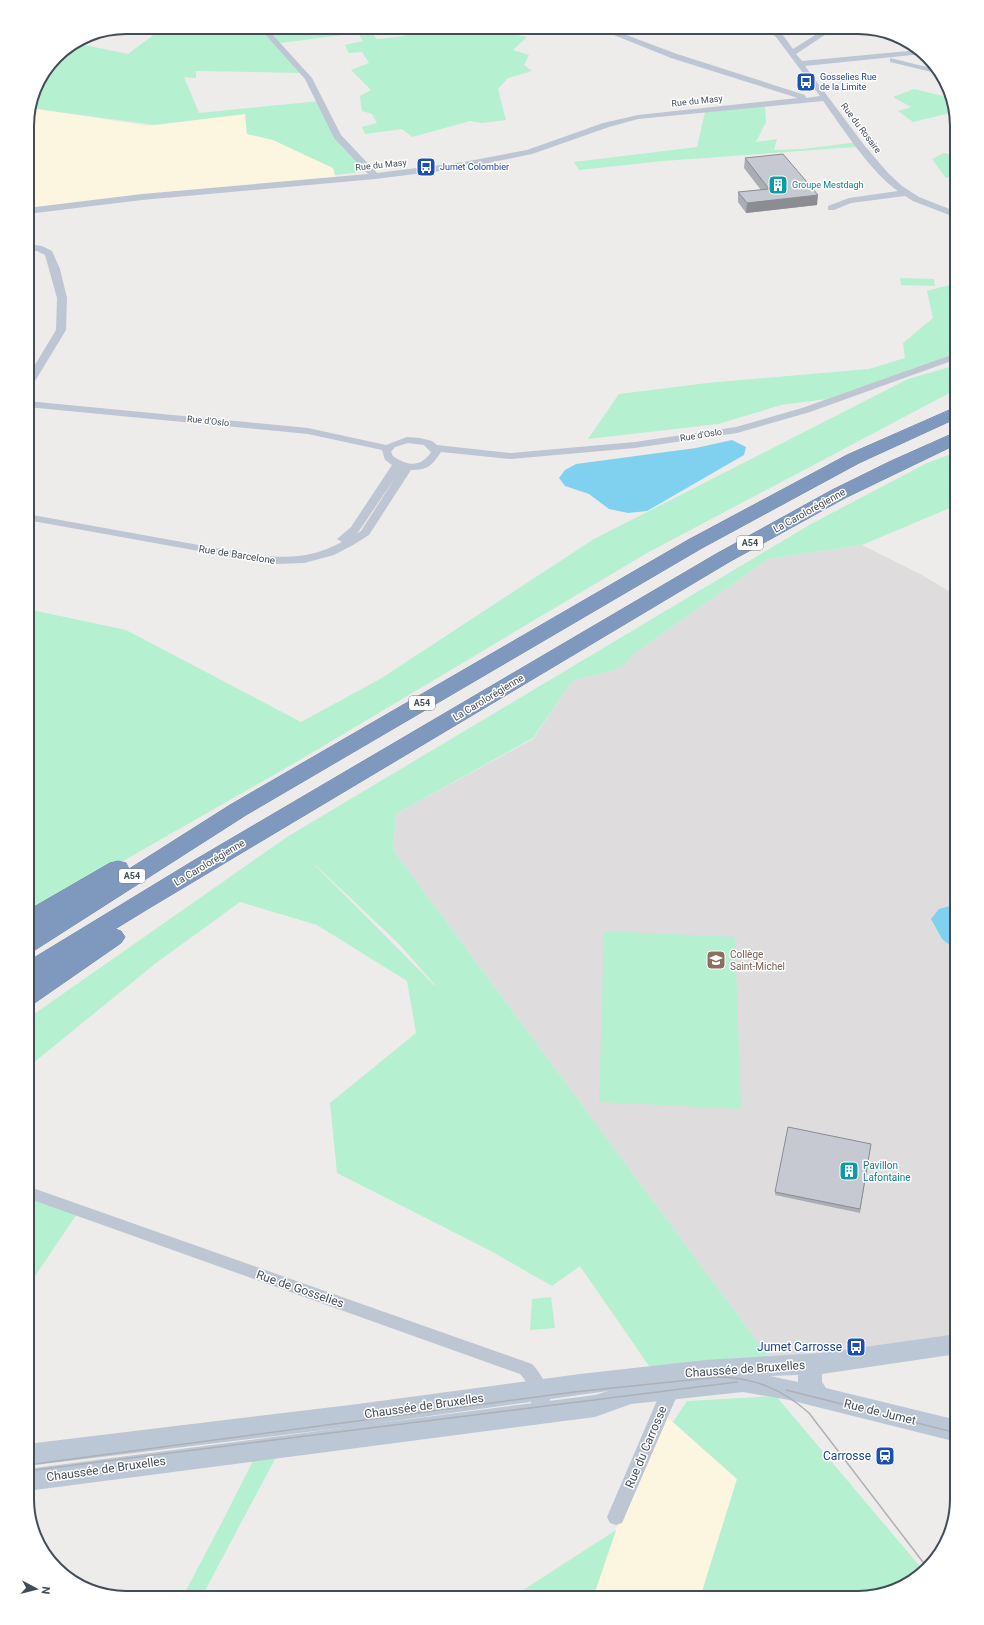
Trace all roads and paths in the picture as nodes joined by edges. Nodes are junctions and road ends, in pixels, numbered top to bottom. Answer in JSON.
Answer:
{"nodes":[{"id":1,"x":272,"y":34,"type":"edge"},
{"id":2,"x":616,"y":34,"type":"edge"},
{"id":3,"x":778,"y":34,"type":"edge"},
{"id":4,"x":821,"y":34,"type":"edge"},
{"id":5,"x":792,"y":53,"type":"junction"},
{"id":6,"x":915,"y":53,"type":"edge"},
{"id":7,"x":916,"y":55,"type":"edge"},
{"id":8,"x":879,"y":58,"type":"junction"},
{"id":9,"x":908,"y":63,"type":"junction"},
{"id":10,"x":800,"y":64,"type":"junction"},
{"id":11,"x":931,"y":70,"type":"edge"},
{"id":12,"x":826,"y":98,"type":"junction"},
{"id":13,"x":808,"y":99,"type":"junction"},
{"id":14,"x":375,"y":176,"type":"junction"},
{"id":15,"x":906,"y":193,"type":"junction"},
{"id":16,"x":831,"y":208,"type":"dead end"},
{"id":17,"x":34,"y":210,"type":"edge"},
{"id":18,"x":950,"y":212,"type":"edge"},
{"id":19,"x":34,"y":248,"type":"edge"},
{"id":20,"x":950,"y":359,"type":"edge"},
{"id":21,"x":34,"y":374,"type":"edge"},
{"id":22,"x":950,"y":399,"type":"edge"},
{"id":23,"x":34,"y":405,"type":"edge"},
{"id":24,"x":950,"y":415,"type":"edge"},
{"id":25,"x":950,"y":441,"type":"edge"},
{"id":26,"x":388,"y":448,"type":"junction"},
{"id":27,"x":434,"y":448,"type":"junction"},
{"id":28,"x":402,"y":466,"type":"junction"},
{"id":29,"x":782,"y":495,"type":"junction"},
{"id":30,"x":34,"y":512,"type":"edge"},
{"id":31,"x":34,"y":518,"type":"edge"},
{"id":32,"x":238,"y":810,"type":"junction"},
{"id":33,"x":222,"y":855,"type":"junction"},
{"id":34,"x":34,"y":918,"type":"edge"},
{"id":35,"x":34,"y":940,"type":"edge"},
{"id":36,"x":34,"y":970,"type":"edge"},
{"id":37,"x":34,"y":991,"type":"edge"},
{"id":38,"x":34,"y":1194,"type":"edge"},
{"id":39,"x":950,"y":1346,"type":"edge"},
{"id":40,"x":950,"y":1357,"type":"edge"},
{"id":41,"x":813,"y":1382,"type":"junction"},
{"id":42,"x":666,"y":1383,"type":"junction"},
{"id":43,"x":541,"y":1401,"type":"junction"},
{"id":44,"x":950,"y":1429,"type":"edge"},
{"id":45,"x":34,"y":1454,"type":"edge"},
{"id":46,"x":34,"y":1479,"type":"edge"},
{"id":47,"x":616,"y":1517,"type":"dead end"}],
"edges":[{"from":1,"to":14,"type":"street"},
{"from":2,"to":13,"type":"street"},
{"from":3,"to":5,"type":"street","name":"Rue du Rosaire"},
{"from":4,"to":5,"type":"street"},
{"from":5,"to":10,"type":"street","name":"Rue du Rosaire"},
{"from":6,"to":8,"type":"street"},
{"from":7,"to":9,"type":"street"},
{"from":8,"to":9,"type":"street"},
{"from":8,"to":10,"type":"street"},
{"from":9,"to":11,"type":"street"},
{"from":10,"to":12,"type":"street","name":"Rue du Rosaire"},
{"from":12,"to":13,"type":"street","name":"Rue du Masy"},
{"from":12,"to":15,"type":"street","name":"Rue du Rosaire"},
{"from":13,"to":14,"type":"street","name":"Rue du Masy"},
{"from":14,"to":17,"type":"street","name":"Rue du Masy"},
{"from":15,"to":16,"type":"street"},
{"from":15,"to":18,"type":"street","name":"Rue du Rosaire"},
{"from":19,"to":21,"type":"street"},
{"from":20,"to":27,"type":"street","name":"Rue d'Oslo"},
{"from":22,"to":29,"type":"highway"},
{"from":23,"to":26,"type":"street","name":"Rue d'Oslo"},
{"from":24,"to":29,"type":"highway","number":"A54"},
{"from":25,"to":33,"type":"highway","name":"La Carolorégienne","number":"A54"},
{"from":26,"to":27,"type":"street","name":"Rue d'Oslo"},
{"from":26,"to":28,"type":"street"},
{"from":27,"to":28,"type":"street"},
{"from":28,"to":30,"type":"street","name":"Rue de Barcelone"},
{"from":28,"to":31,"type":"street","name":"Rue de Barcelone"},
{"from":29,"to":32,"type":"highway","number":"A54"},
{"from":32,"to":34,"type":"highway"},
{"from":32,"to":35,"type":"highway","number":"A54"},
{"from":33,"to":36,"type":"highway","name":"La Carolorégienne","number":"A54"},
{"from":33,"to":37,"type":"highway"},
{"from":38,"to":43,"type":"street","name":"Rue de Gosselies"},
{"from":39,"to":41,"type":"main road"},
{"from":40,"to":41,"type":"main road"},
{"from":41,"to":42,"type":"main road","name":"Chaussée de Bruxelles"},
{"from":41,"to":42,"type":"main road","name":"Chaussée de Bruxelles"},
{"from":41,"to":44,"type":"main road","name":"Rue de Jumet"},
{"from":42,"to":43,"type":"main road","name":"Chaussée de Bruxelles"},
{"from":42,"to":47,"type":"street","name":"Rue du Carrosse"},
{"from":43,"to":45,"type":"main road","name":"Chaussée de Bruxelles"},
{"from":43,"to":46,"type":"main road","name":"Chaussée de Bruxelles"}]}
